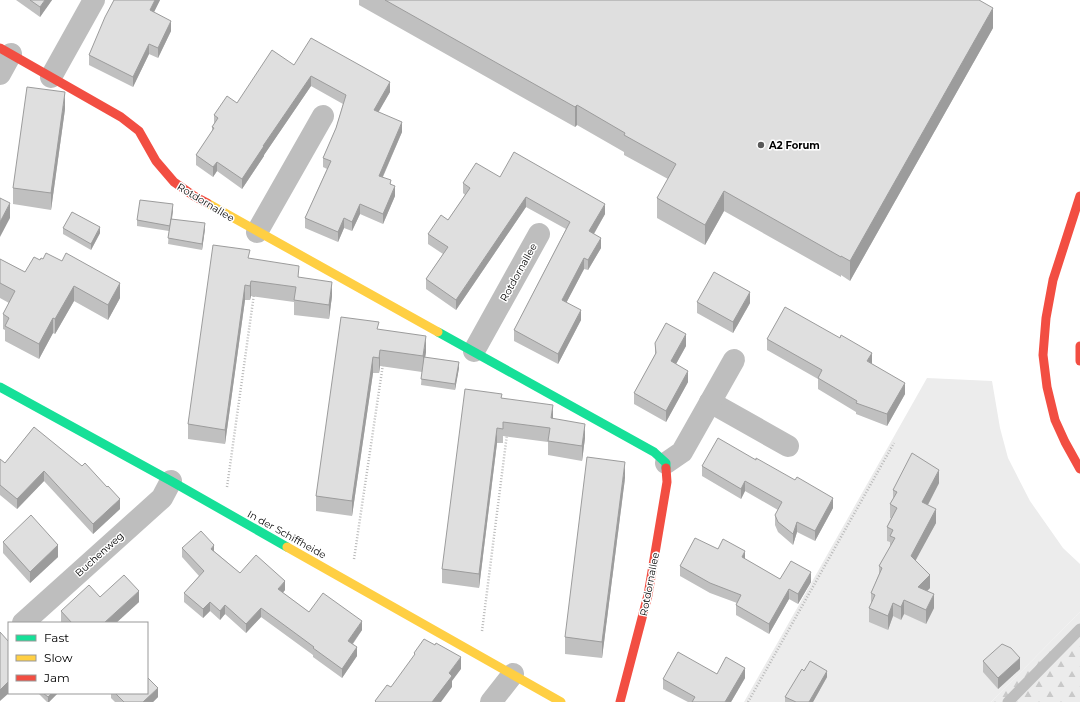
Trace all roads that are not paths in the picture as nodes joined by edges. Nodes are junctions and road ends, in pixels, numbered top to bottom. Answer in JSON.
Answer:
{"nodes":[{"id":1,"x":94,"y":0,"type":"edge"},
{"id":2,"x":6,"y":51,"type":"edge"},
{"id":3,"x":0,"y":74,"type":"edge"},
{"id":4,"x":51,"y":77,"type":"junction"},
{"id":5,"x":323,"y":116,"type":"dead end"},
{"id":6,"x":1080,"y":196,"type":"edge"},
{"id":7,"x":258,"y":232,"type":"junction"},
{"id":8,"x":539,"y":234,"type":"dead end"},
{"id":9,"x":1080,"y":346,"type":"edge"},
{"id":10,"x":474,"y":351,"type":"junction"},
{"id":11,"x":734,"y":360,"type":"dead end"},
{"id":12,"x":1080,"y":361,"type":"edge"},
{"id":13,"x":5,"y":392,"type":"edge"},
{"id":14,"x":710,"y":402,"type":"junction"},
{"id":15,"x":788,"y":446,"type":"dead end"},
{"id":16,"x":666,"y":464,"type":"junction"},
{"id":17,"x":1080,"y":469,"type":"edge"},
{"id":18,"x":171,"y":481,"type":"junction"},
{"id":19,"x":24,"y":622,"type":"edge"},
{"id":20,"x":1080,"y":629,"type":"edge"},
{"id":21,"x":513,"y":674,"type":"junction"},
{"id":22,"x":491,"y":702,"type":"edge"},
{"id":23,"x":562,"y":702,"type":"edge"},
{"id":24,"x":620,"y":702,"type":"edge"},
{"id":25,"x":1008,"y":702,"type":"edge"}],
"edges":[{"from":1,"to":4,"type":"street"},
{"from":2,"to":3,"type":"street","name":"Rotdornallee"},
{"from":2,"to":4,"type":"main road","name":"Rotdornallee"},
{"from":4,"to":7,"type":"main road","name":"Rotdornallee"},
{"from":5,"to":7,"type":"street"},
{"from":6,"to":17,"type":"main road"},
{"from":7,"to":10,"type":"main road","name":"Rotdornallee"},
{"from":8,"to":10,"type":"street","name":"Rotdornallee"},
{"from":9,"to":12,"type":"main road"},
{"from":10,"to":16,"type":"main road","name":"Rotdornallee"},
{"from":11,"to":14,"type":"street"},
{"from":13,"to":18,"type":"main road","name":"In der Schiffheide"},
{"from":14,"to":15,"type":"street"},
{"from":14,"to":16,"type":"street"},
{"from":16,"to":24,"type":"main road","name":"Rotdornallee"},
{"from":18,"to":19,"type":"street","name":"Buchenweg"},
{"from":18,"to":21,"type":"main road","name":"In der Schiffheide"},
{"from":20,"to":25,"type":"lane"},
{"from":21,"to":22,"type":"street"},
{"from":21,"to":23,"type":"main road","name":"In der Schiffheide"}]}
